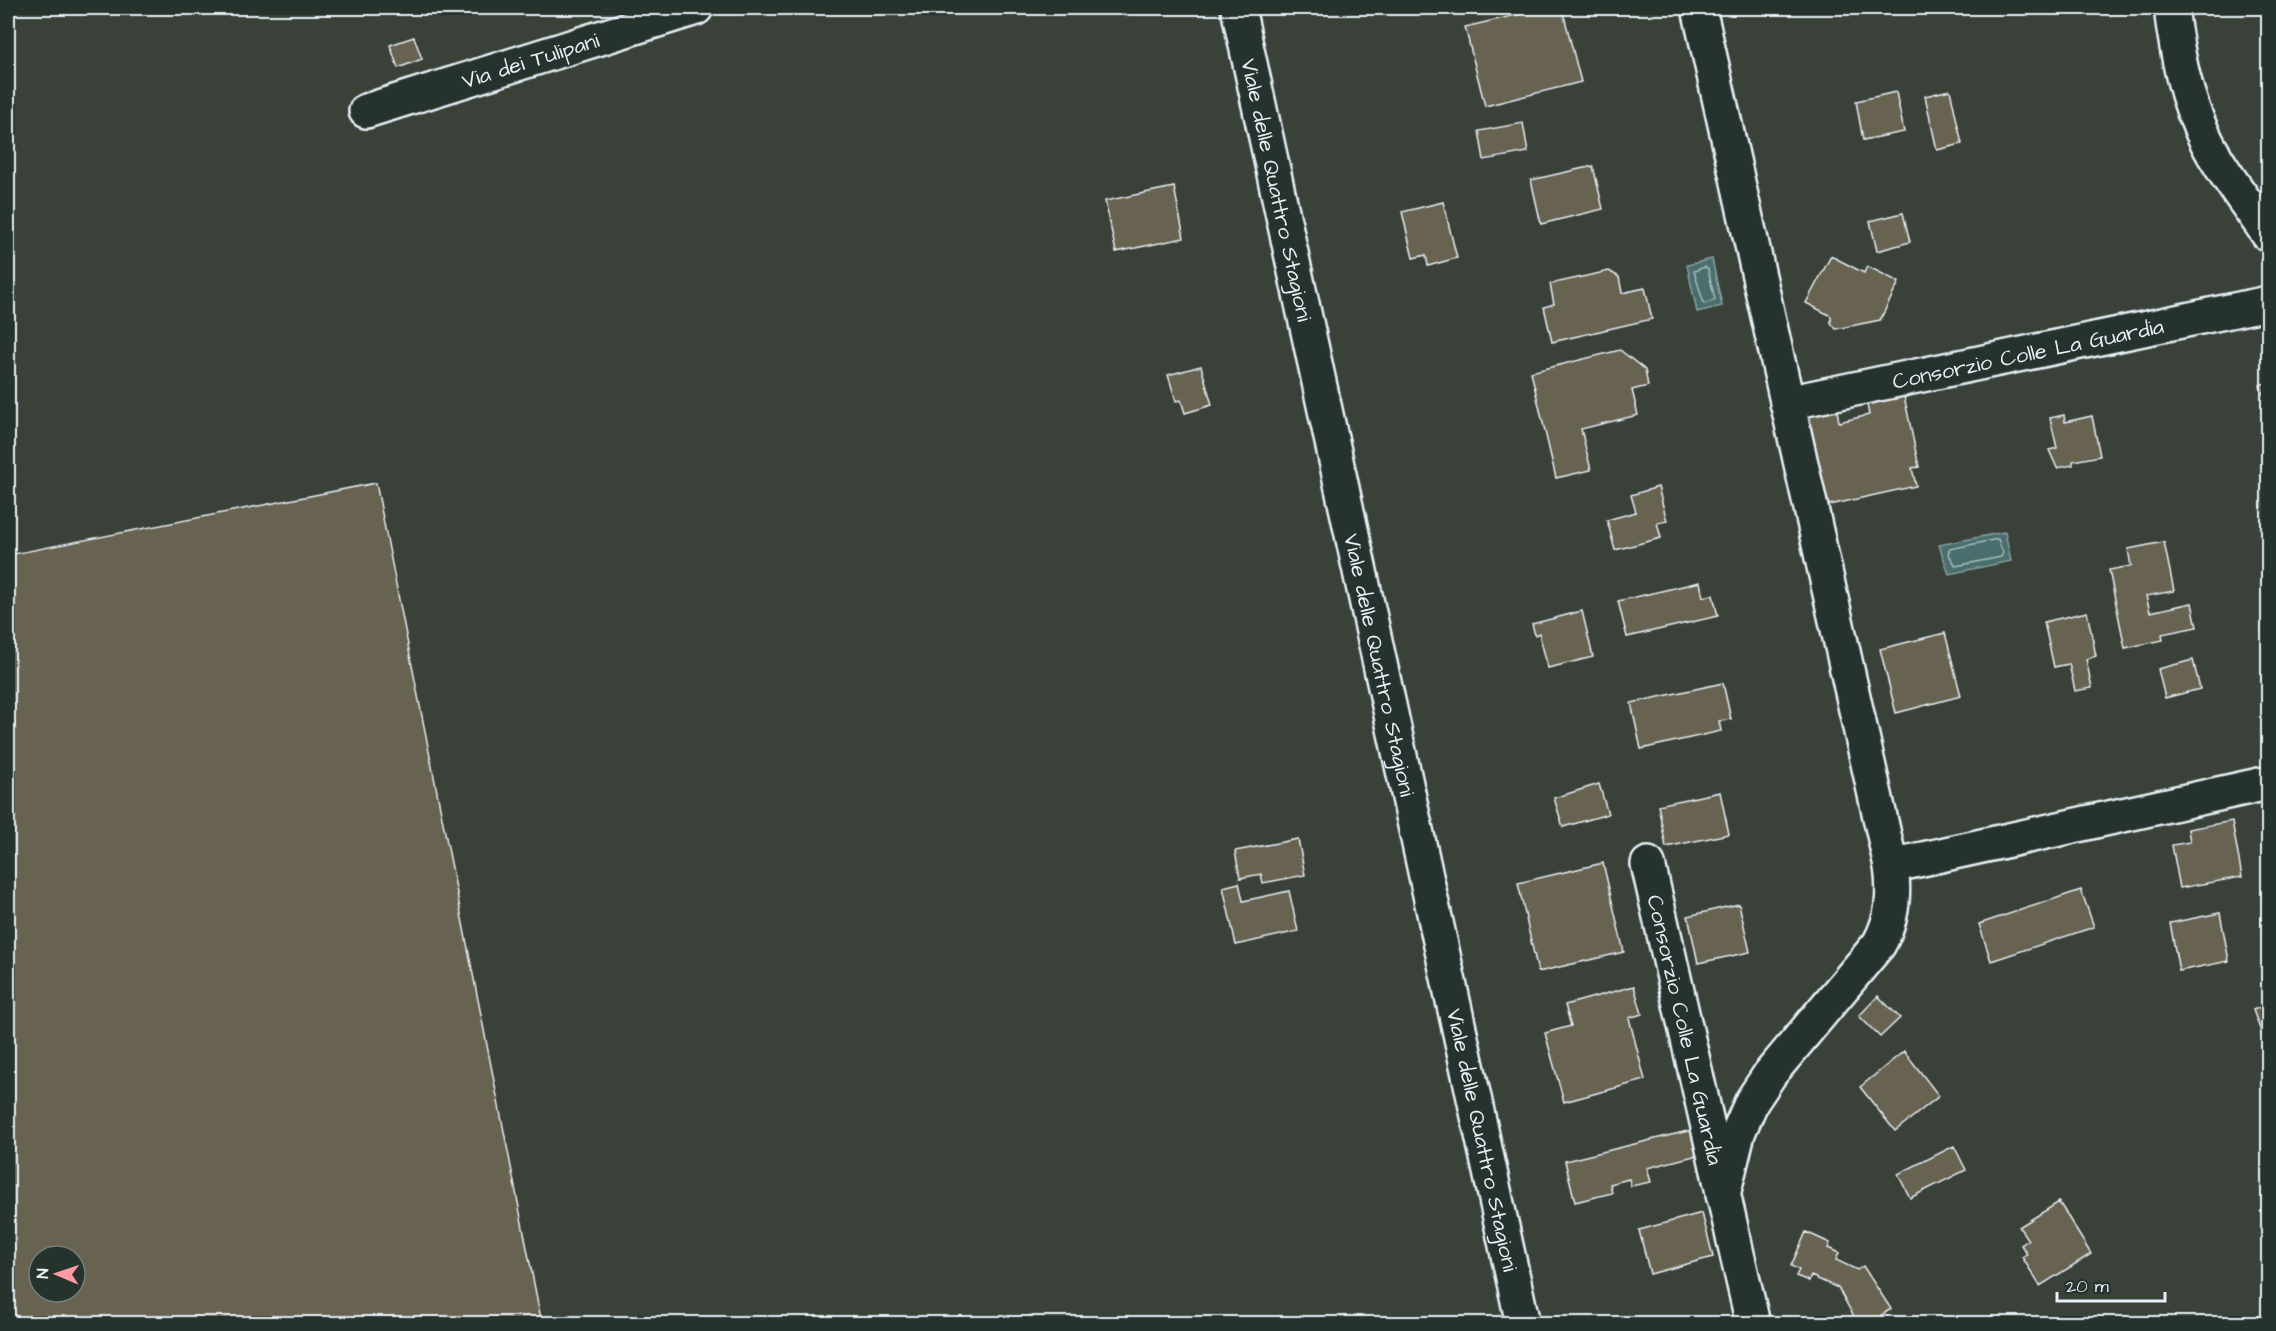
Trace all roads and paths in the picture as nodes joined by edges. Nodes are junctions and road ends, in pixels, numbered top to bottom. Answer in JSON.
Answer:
{"nodes":[{"id":1,"x":696,"y":8,"type":"edge"},
{"id":2,"x":1238,"y":8,"type":"edge"},
{"id":3,"x":1699,"y":8,"type":"edge"},
{"id":4,"x":2171,"y":8,"type":"edge"},
{"id":5,"x":366,"y":111,"type":"dead end"},
{"id":6,"x":2268,"y":234,"type":"edge"},
{"id":7,"x":2268,"y":303,"type":"edge"},
{"id":8,"x":1787,"y":403,"type":"junction"},
{"id":9,"x":2268,"y":783,"type":"edge"},
{"id":10,"x":1648,"y":864,"type":"dead end"},
{"id":11,"x":1891,"y":866,"type":"junction"},
{"id":12,"x":1723,"y":1195,"type":"junction"},
{"id":13,"x":1522,"y":1323,"type":"edge"},
{"id":14,"x":1753,"y":1323,"type":"edge"}],
"edges":[{"from":1,"to":5,"type":"street","name":"Via dei Tulipani"},
{"from":2,"to":13,"type":"street","name":"Viale delle Quattro Stagioni"},
{"from":3,"to":8,"type":"street","name":"Consorzio Colle La Guardia"},
{"from":4,"to":6,"type":"street"},
{"from":7,"to":8,"type":"street","name":"Consorzio Colle La Guardia"},
{"from":8,"to":11,"type":"street","name":"Consorzio Colle La Guardia"},
{"from":9,"to":11,"type":"street"},
{"from":10,"to":12,"type":"street","name":"Consorzio Colle La Guardia"},
{"from":11,"to":12,"type":"street","name":"Consorzio Colle La Guardia"},
{"from":12,"to":14,"type":"street","name":"Consorzio Colle La Guardia"}]}
